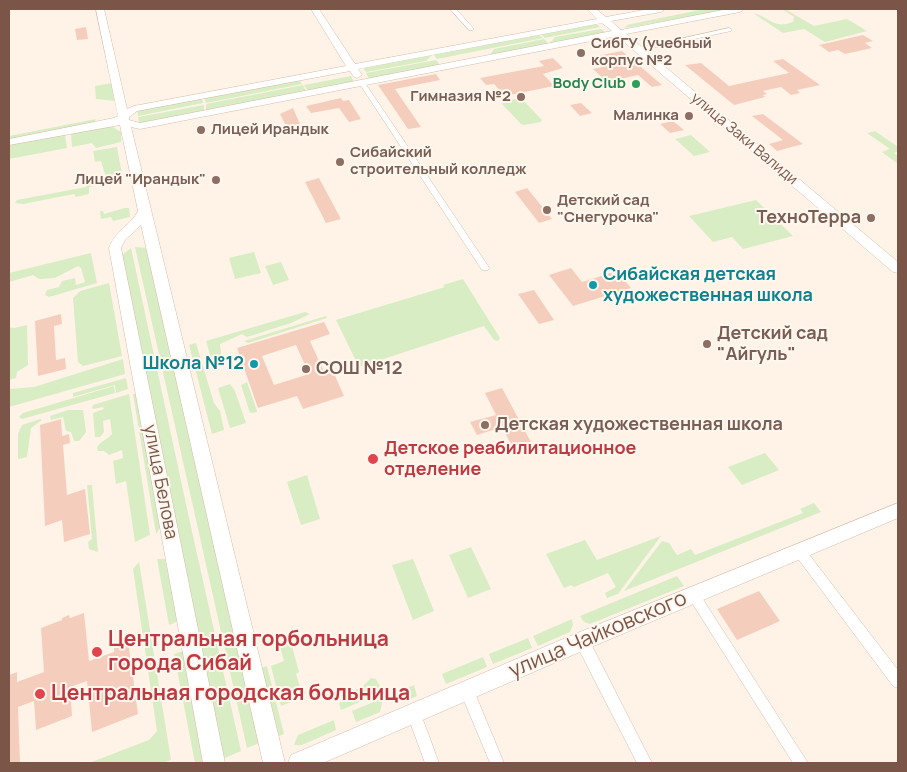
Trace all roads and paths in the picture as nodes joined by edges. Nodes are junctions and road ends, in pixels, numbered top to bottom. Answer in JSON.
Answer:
{"nodes":[{"id":1,"x":100,"y":9,"type":"edge"},
{"id":2,"x":316,"y":9,"type":"edge"},
{"id":3,"x":453,"y":9,"type":"edge"},
{"id":4,"x":590,"y":9,"type":"edge"},
{"id":5,"x":660,"y":9,"type":"edge"},
{"id":6,"x":740,"y":9,"type":"edge"},
{"id":7,"x":604,"y":20,"type":"junction"},
{"id":8,"x":471,"y":29,"type":"dead end"},
{"id":9,"x":729,"y":30,"type":"dead end"},
{"id":10,"x":619,"y":32,"type":"junction"},
{"id":11,"x":638,"y":49,"type":"junction"},
{"id":12,"x":353,"y":67,"type":"junction"},
{"id":13,"x":362,"y":83,"type":"junction"},
{"id":14,"x":124,"y":120,"type":"junction"},
{"id":15,"x":9,"y":142,"type":"edge"},
{"id":16,"x":140,"y":225,"type":"junction"},
{"id":17,"x":485,"y":268,"type":"dead end"},
{"id":18,"x":898,"y":269,"type":"edge"},
{"id":19,"x":898,"y":510,"type":"edge"},
{"id":20,"x":800,"y":552,"type":"junction"},
{"id":21,"x":693,"y":594,"type":"junction"},
{"id":22,"x":582,"y":641,"type":"junction"},
{"id":23,"x":898,"y":681,"type":"edge"},
{"id":24,"x":467,"y":691,"type":"junction"},
{"id":25,"x":414,"y":714,"type":"junction"},
{"id":26,"x":214,"y":763,"type":"edge"},
{"id":27,"x":274,"y":763,"type":"edge"},
{"id":28,"x":299,"y":763,"type":"edge"},
{"id":29,"x":432,"y":763,"type":"edge"},
{"id":30,"x":497,"y":763,"type":"edge"},
{"id":31,"x":645,"y":763,"type":"edge"},
{"id":32,"x":801,"y":763,"type":"edge"}],
"edges":[{"from":1,"to":14,"type":"main road","name":"улица Белова"},
{"from":2,"to":12,"type":"main road"},
{"from":3,"to":8,"type":"street"},
{"from":4,"to":7,"type":"main road","name":"улица Заки Валиди"},
{"from":5,"to":7,"type":"main road"},
{"from":6,"to":10,"type":"main road"},
{"from":7,"to":10,"type":"main road","name":"улица Заки Валиди"},
{"from":7,"to":12,"type":"main road"},
{"from":9,"to":11,"type":"street"},
{"from":10,"to":11,"type":"main road","name":"улица Заки Валиди"},
{"from":10,"to":13,"type":"main road"},
{"from":11,"to":18,"type":"main road","name":"улица Заки Валиди"},
{"from":12,"to":13,"type":"main road"},
{"from":12,"to":14,"type":"main road"},
{"from":13,"to":14,"type":"main road"},
{"from":13,"to":17,"type":"street"},
{"from":14,"to":15,"type":"main road"},
{"from":14,"to":16,"type":"main road","name":"улица Белова"},
{"from":16,"to":26,"type":"main road","name":"улица Белова"},
{"from":16,"to":27,"type":"main road","name":"улица Белова"},
{"from":19,"to":20,"type":"main road","name":"улица Чайковского"},
{"from":20,"to":21,"type":"main road","name":"улица Чайковского"},
{"from":20,"to":23,"type":"street"},
{"from":21,"to":22,"type":"main road","name":"улица Чайковского"},
{"from":21,"to":32,"type":"street"},
{"from":22,"to":24,"type":"main road","name":"улица Чайковского"},
{"from":22,"to":31,"type":"street"},
{"from":24,"to":25,"type":"main road","name":"улица Чайковского"},
{"from":24,"to":30,"type":"street"},
{"from":25,"to":28,"type":"main road","name":"улица Чайковского"},
{"from":25,"to":29,"type":"street"}]}
